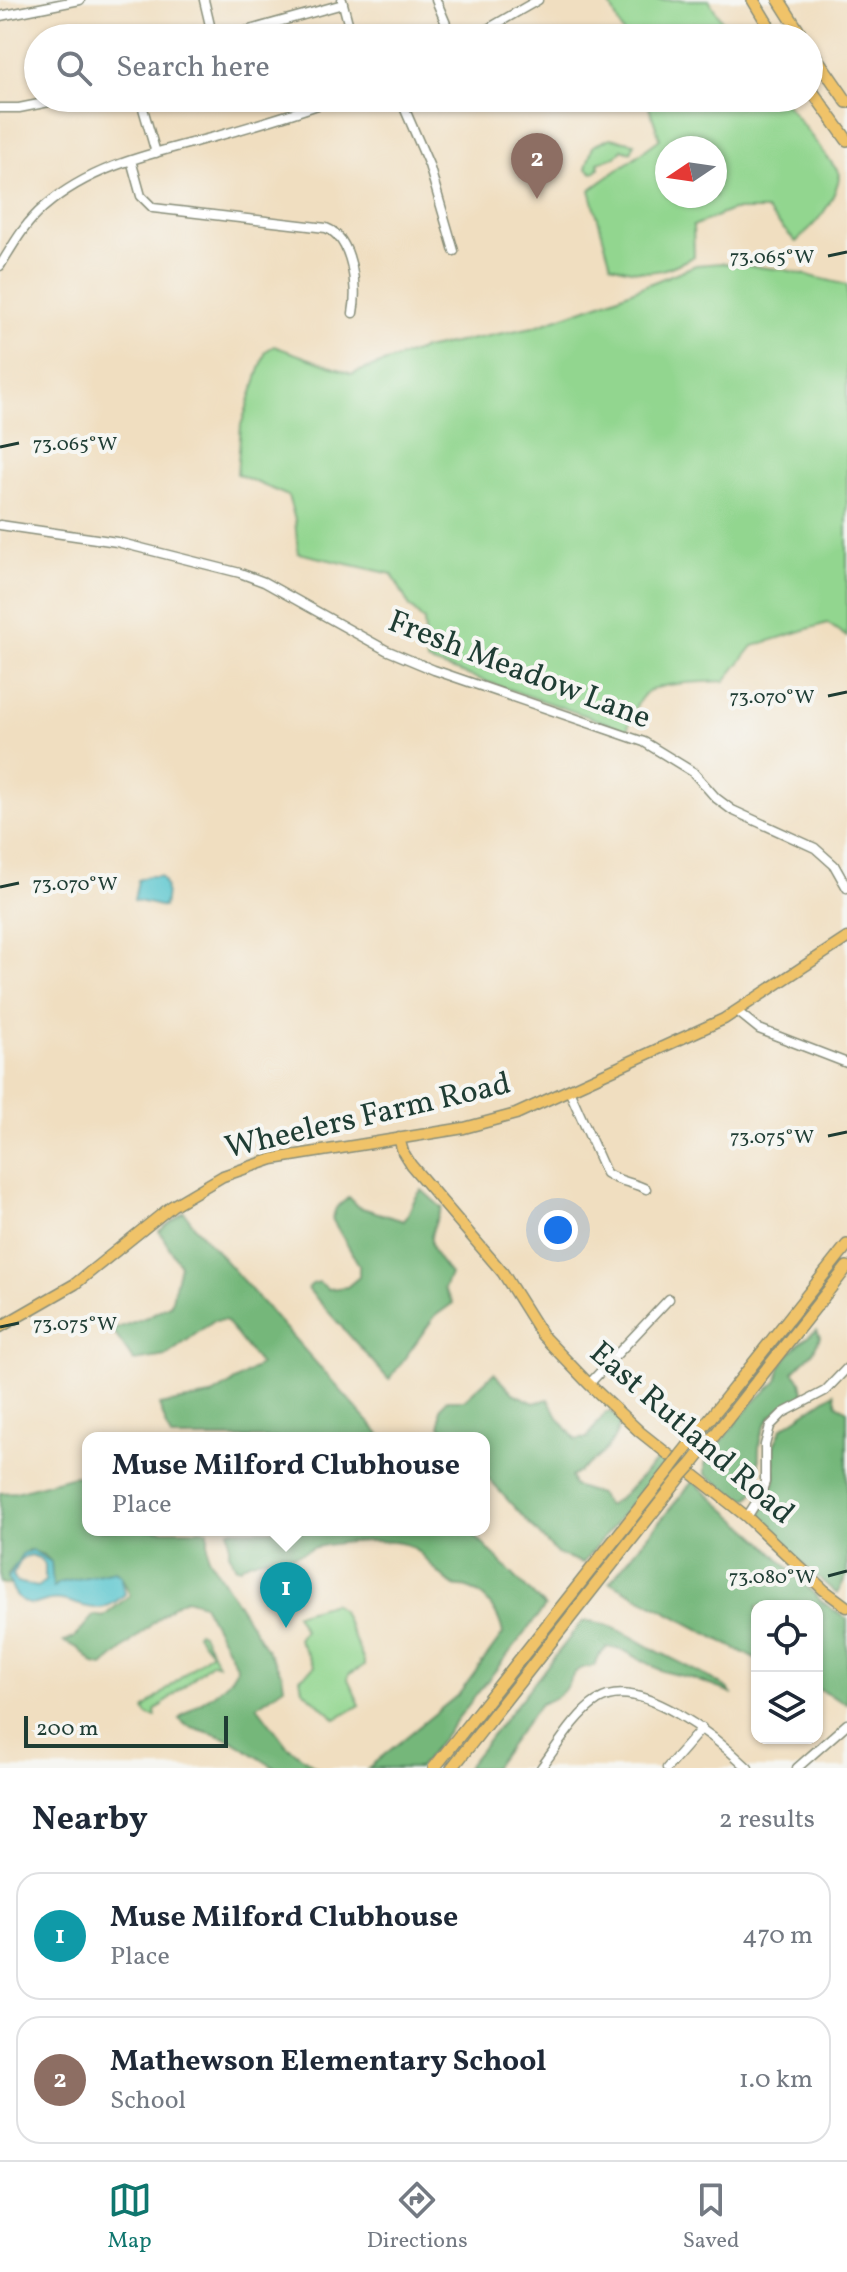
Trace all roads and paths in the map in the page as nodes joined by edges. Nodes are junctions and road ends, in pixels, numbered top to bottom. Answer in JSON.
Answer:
{"nodes":[{"id":1,"x":80,"y":0,"type":"edge"},
{"id":2,"x":204,"y":0,"type":"edge"},
{"id":3,"x":436,"y":0,"type":"edge"},
{"id":4,"x":538,"y":0,"type":"edge"},
{"id":5,"x":753,"y":0,"type":"edge"},
{"id":6,"x":779,"y":0,"type":"edge"},
{"id":7,"x":342,"y":2,"type":"edge"},
{"id":8,"x":0,"y":16,"type":"edge"},
{"id":9,"x":210,"y":24,"type":"edge"},
{"id":10,"x":268,"y":24,"type":"edge"},
{"id":11,"x":348,"y":24,"type":"edge"},
{"id":12,"x":446,"y":24,"type":"edge"},
{"id":13,"x":496,"y":24,"type":"edge"},
{"id":14,"x":768,"y":24,"type":"edge"},
{"id":15,"x":794,"y":24,"type":"edge"},
{"id":16,"x":823,"y":67,"type":"edge"},
{"id":17,"x":847,"y":102,"type":"edge"},
{"id":18,"x":24,"y":107,"type":"edge"},
{"id":19,"x":823,"y":107,"type":"edge"},
{"id":20,"x":0,"y":108,"type":"edge"},
{"id":21,"x":144,"y":112,"type":"edge"},
{"id":22,"x":297,"y":112,"type":"edge"},
{"id":23,"x":406,"y":112,"type":"edge"},
{"id":24,"x":847,"y":140,"type":"edge"},
{"id":25,"x":156,"y":153,"type":"junction"},
{"id":26,"x":131,"y":160,"type":"junction"},
{"id":27,"x":454,"y":251,"type":"dead end"},
{"id":28,"x":0,"y":266,"type":"edge"},
{"id":29,"x":353,"y":313,"type":"dead end"},
{"id":30,"x":0,"y":525,"type":"edge"},
{"id":31,"x":847,"y":888,"type":"edge"},
{"id":32,"x":847,"y":938,"type":"edge"},
{"id":33,"x":738,"y":1012,"type":"junction"},
{"id":34,"x":847,"y":1063,"type":"edge"},
{"id":35,"x":569,"y":1090,"type":"junction"},
{"id":36,"x":399,"y":1138,"type":"junction"},
{"id":37,"x":646,"y":1189,"type":"dead end"},
{"id":38,"x":847,"y":1245,"type":"edge"},
{"id":39,"x":847,"y":1267,"type":"edge"},
{"id":40,"x":669,"y":1299,"type":"dead end"},
{"id":41,"x":0,"y":1327,"type":"edge"},
{"id":42,"x":847,"y":1368,"type":"edge"},
{"id":43,"x":589,"y":1384,"type":"junction"},
{"id":44,"x":747,"y":1517,"type":"junction"},
{"id":45,"x":847,"y":1607,"type":"edge"},
{"id":46,"x":847,"y":1724,"type":"edge"},
{"id":47,"x":702,"y":1728,"type":"junction"},
{"id":48,"x":434,"y":1768,"type":"edge"},
{"id":49,"x":452,"y":1768,"type":"edge"},
{"id":50,"x":541,"y":1768,"type":"edge"},
{"id":51,"x":667,"y":1768,"type":"edge"},
{"id":52,"x":748,"y":1768,"type":"edge"},
{"id":53,"x":797,"y":1768,"type":"edge"}],
"edges":[{"from":1,"to":8,"type":"street"},
{"from":2,"to":9,"type":"street"},
{"from":3,"to":12,"type":"street"},
{"from":4,"to":13,"type":"street"},
{"from":5,"to":14,"type":"highway"},
{"from":6,"to":15,"type":"highway"},
{"from":7,"to":10,"type":"street"},
{"from":7,"to":11,"type":"street"},
{"from":16,"to":17,"type":"highway"},
{"from":18,"to":20,"type":"street"},
{"from":19,"to":24,"type":"highway"},
{"from":21,"to":25,"type":"street"},
{"from":22,"to":25,"type":"street"},
{"from":23,"to":27,"type":"street"},
{"from":25,"to":26,"type":"street"},
{"from":26,"to":28,"type":"street"},
{"from":26,"to":29,"type":"street"},
{"from":30,"to":31,"type":"street","name":"Fresh Meadow Lane"},
{"from":32,"to":33,"type":"main road","name":"Wheelers Farm Road"},
{"from":33,"to":34,"type":"street"},
{"from":33,"to":35,"type":"main road","name":"Wheelers Farm Road"},
{"from":35,"to":36,"type":"main road","name":"Wheelers Farm Road"},
{"from":35,"to":37,"type":"street"},
{"from":36,"to":41,"type":"main road","name":"Wheelers Farm Road"},
{"from":36,"to":43,"type":"main road","name":"East Rutland Road"},
{"from":38,"to":48,"type":"highway","bridge":true},
{"from":39,"to":49,"type":"highway","bridge":true},
{"from":40,"to":43,"type":"street"},
{"from":42,"to":44,"type":"street"},
{"from":43,"to":44,"type":"main road","name":"East Rutland Road"},
{"from":44,"to":45,"type":"main road","name":"East Rutland Road"},
{"from":46,"to":53,"type":"street"},
{"from":47,"to":50,"type":"street"},
{"from":47,"to":51,"type":"street"},
{"from":47,"to":52,"type":"street"}]}
